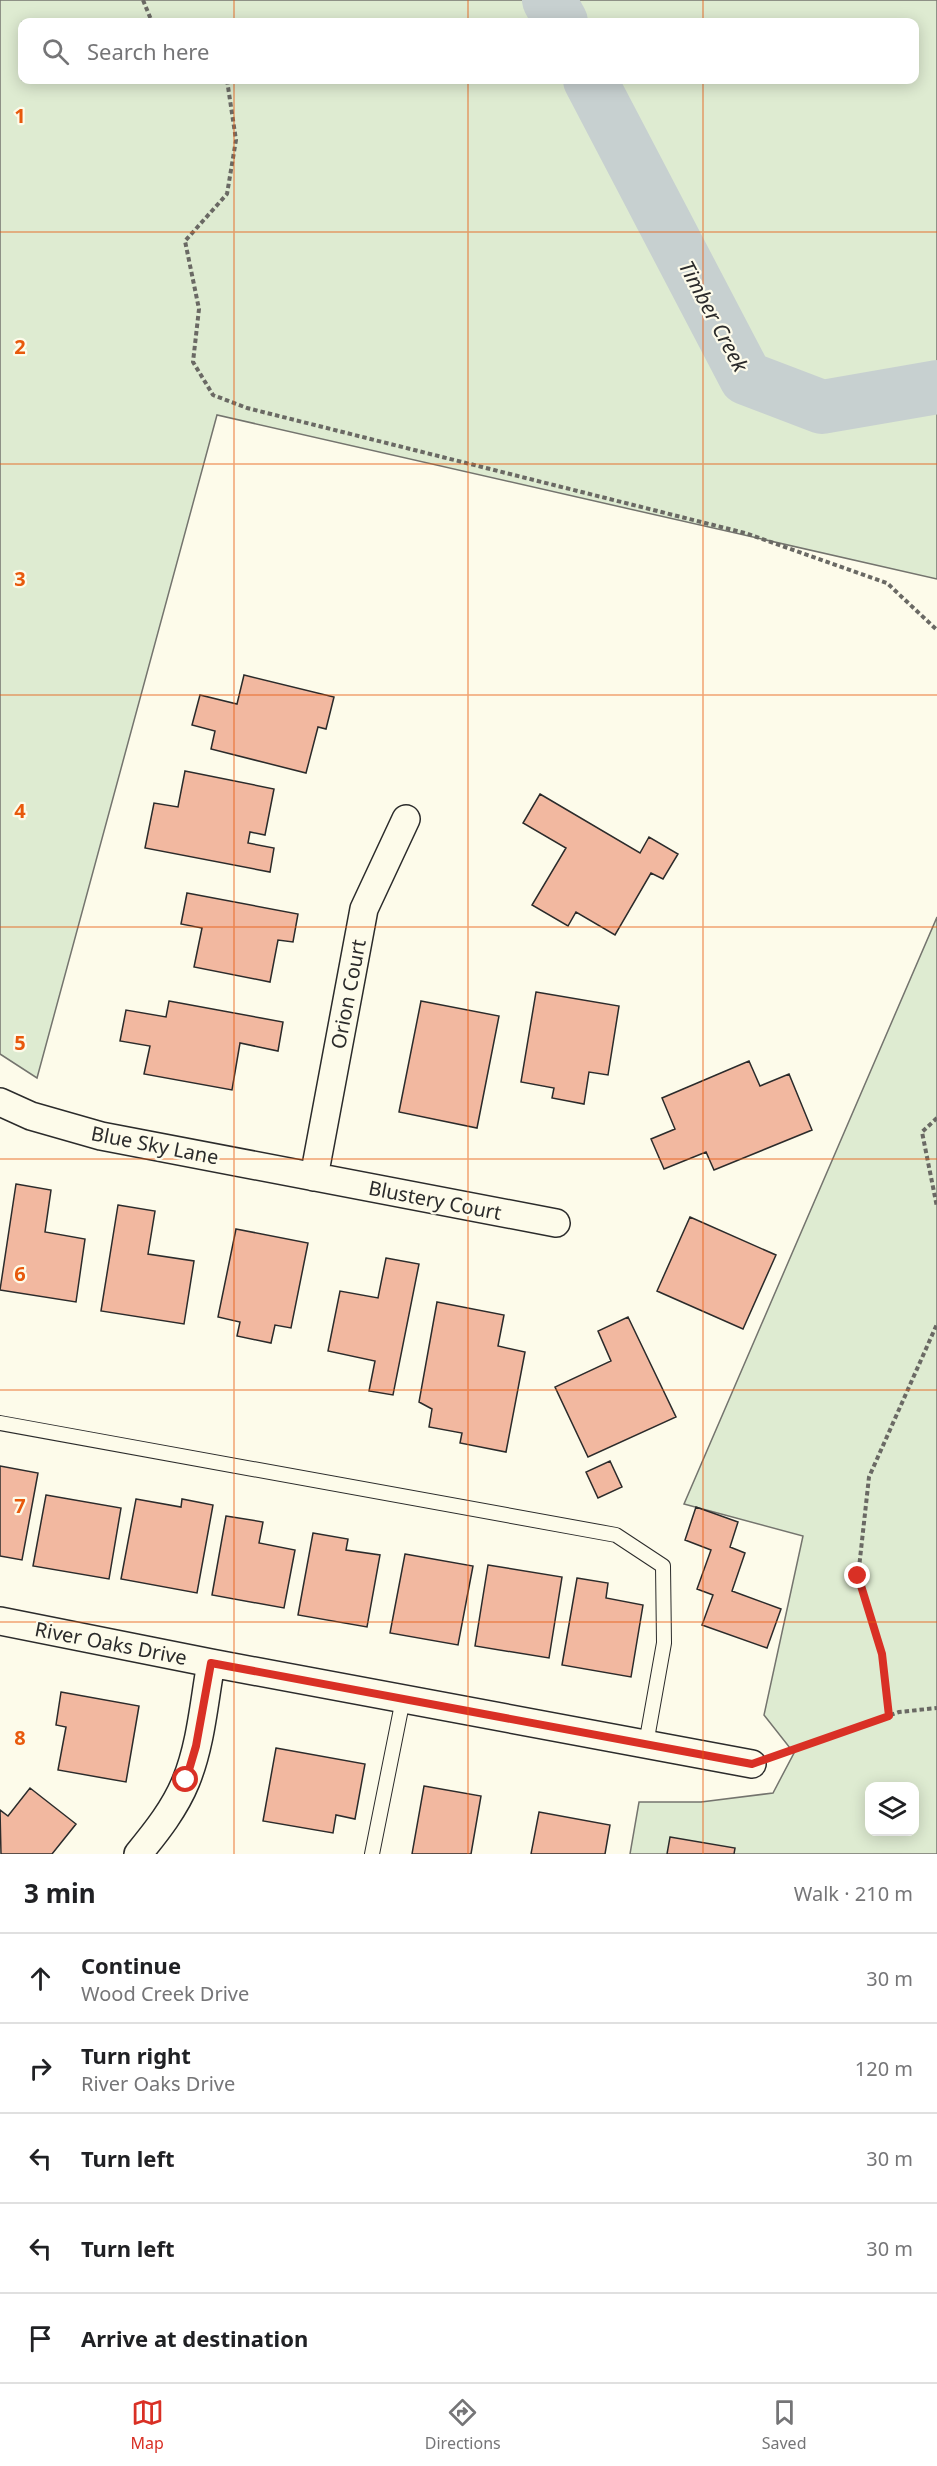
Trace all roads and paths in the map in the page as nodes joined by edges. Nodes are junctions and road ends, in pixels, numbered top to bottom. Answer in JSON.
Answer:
{"nodes":[{"id":1,"x":143,"y":0,"type":"edge"},
{"id":2,"x":150,"y":18,"type":"edge"},
{"id":3,"x":228,"y":84,"type":"edge"},
{"id":4,"x":937,"y":630,"type":"edge"},
{"id":5,"x":406,"y":819,"type":"dead end"},
{"id":6,"x":0,"y":1102,"type":"edge"},
{"id":7,"x":937,"y":1118,"type":"edge"},
{"id":8,"x":314,"y":1176,"type":"junction"},
{"id":9,"x":937,"y":1207,"type":"edge"},
{"id":10,"x":555,"y":1223,"type":"dead end"},
{"id":11,"x":937,"y":1324,"type":"edge"},
{"id":12,"x":0,"y":1423,"type":"edge"},
{"id":13,"x":0,"y":1622,"type":"edge"},
{"id":14,"x":211,"y":1663,"type":"junction"},
{"id":15,"x":403,"y":1699,"type":"junction"},
{"id":16,"x":937,"y":1708,"type":"edge"},
{"id":17,"x":889,"y":1716,"type":"junction"},
{"id":18,"x":646,"y":1744,"type":"junction"},
{"id":19,"x":752,"y":1764,"type":"joint"},
{"id":20,"x":138,"y":1854,"type":"edge"},
{"id":21,"x":372,"y":1854,"type":"edge"}],
"edges":[{"from":1,"to":2,"type":"path"},
{"from":3,"to":4,"type":"path"},
{"from":5,"to":8,"type":"street","name":"Orion Court"},
{"from":6,"to":8,"type":"street","name":"Blue Sky Lane"},
{"from":7,"to":9,"type":"path"},
{"from":8,"to":10,"type":"street","name":"Blustery Court"},
{"from":11,"to":17,"type":"path"},
{"from":12,"to":18,"type":"lane"},
{"from":13,"to":14,"type":"street","name":"River Oaks Drive"},
{"from":14,"to":15,"type":"street","name":"River Oaks Drive"},
{"from":14,"to":20,"type":"street"},
{"from":15,"to":18,"type":"street","name":"River Oaks Drive"},
{"from":15,"to":21,"type":"lane"},
{"from":16,"to":17,"type":"path"},
{"from":17,"to":19,"type":"path"},
{"from":18,"to":19,"type":"street","name":"River Oaks Drive"}]}
